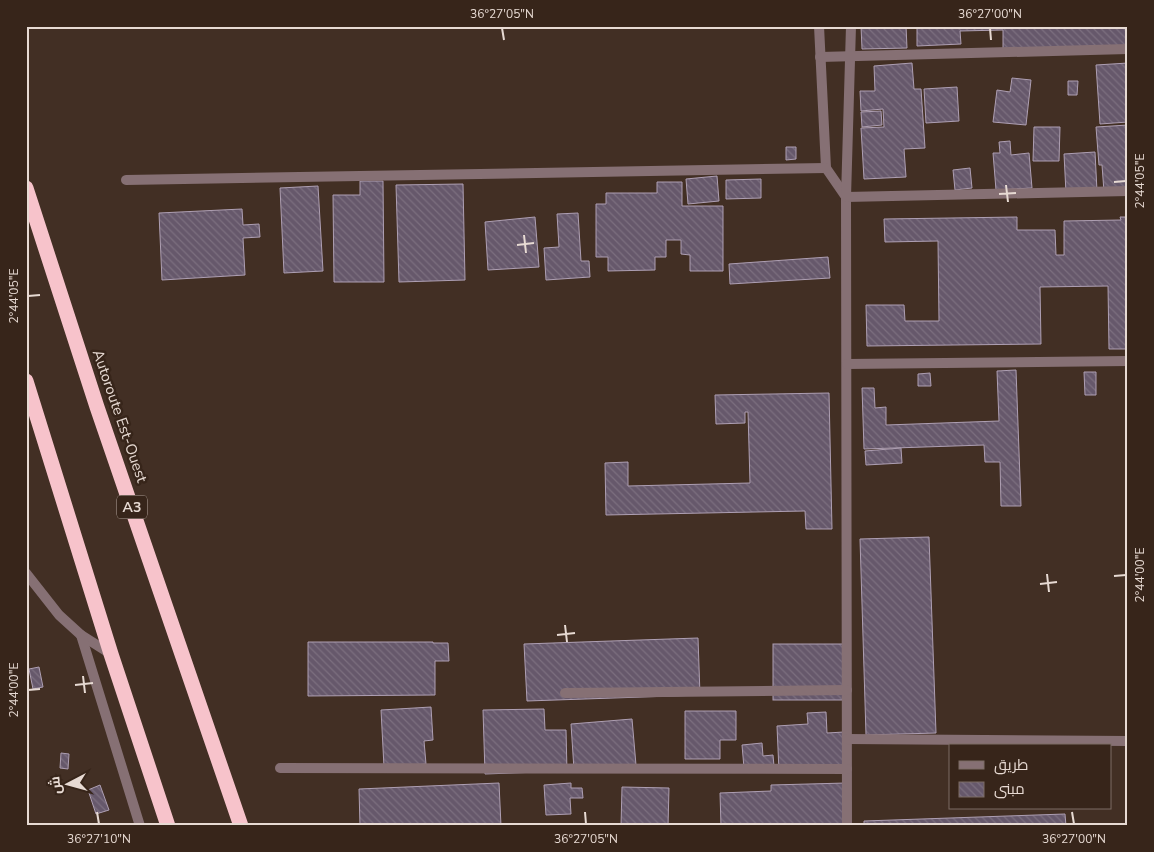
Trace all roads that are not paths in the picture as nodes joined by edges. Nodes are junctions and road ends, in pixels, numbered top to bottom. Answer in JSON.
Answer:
{"nodes":[{"id":1,"x":819,"y":26,"type":"edge"},
{"id":2,"x":851,"y":26,"type":"edge"},
{"id":3,"x":1128,"y":49,"type":"edge"},
{"id":4,"x":851,"y":56,"type":"junction"},
{"id":5,"x":820,"y":57,"type":"junction"},
{"id":6,"x":826,"y":168,"type":"junction"},
{"id":7,"x":126,"y":180,"type":"dead end"},
{"id":8,"x":26,"y":188,"type":"edge"},
{"id":9,"x":1128,"y":191,"type":"edge"},
{"id":10,"x":846,"y":197,"type":"junction"},
{"id":11,"x":1128,"y":361,"type":"edge"},
{"id":12,"x":847,"y":364,"type":"junction"},
{"id":13,"x":26,"y":381,"type":"edge"},
{"id":14,"x":26,"y":573,"type":"edge"},
{"id":15,"x":81,"y":634,"type":"junction"},
{"id":16,"x":111,"y":654,"type":"junction"},
{"id":17,"x":847,"y":690,"type":"junction"},
{"id":18,"x":565,"y":693,"type":"dead end"},
{"id":19,"x":847,"y":739,"type":"junction"},
{"id":20,"x":1128,"y":741,"type":"edge"},
{"id":21,"x":280,"y":768,"type":"dead end"},
{"id":22,"x":847,"y":769,"type":"junction"},
{"id":23,"x":140,"y":826,"type":"edge"},
{"id":24,"x":168,"y":826,"type":"edge"},
{"id":25,"x":241,"y":826,"type":"edge"},
{"id":26,"x":847,"y":826,"type":"edge"}],
"edges":[{"from":1,"to":5,"type":"street"},
{"from":2,"to":4,"type":"street"},
{"from":3,"to":4,"type":"street"},
{"from":4,"to":5,"type":"street"},
{"from":4,"to":10,"type":"street"},
{"from":5,"to":6,"type":"street"},
{"from":6,"to":7,"type":"street"},
{"from":6,"to":10,"type":"street"},
{"from":8,"to":25,"type":"highway","name":"Autoroute Est-Ouest","number":"A3"},
{"from":9,"to":10,"type":"street"},
{"from":10,"to":12,"type":"street"},
{"from":11,"to":12,"type":"street"},
{"from":12,"to":17,"type":"street"},
{"from":13,"to":16,"type":"highway"},
{"from":14,"to":15,"type":"street"},
{"from":15,"to":16,"type":"street"},
{"from":15,"to":23,"type":"street"},
{"from":16,"to":24,"type":"highway"},
{"from":17,"to":18,"type":"street"},
{"from":17,"to":19,"type":"street"},
{"from":19,"to":20,"type":"street"},
{"from":19,"to":22,"type":"street"},
{"from":21,"to":22,"type":"street"},
{"from":22,"to":26,"type":"street"}]}
